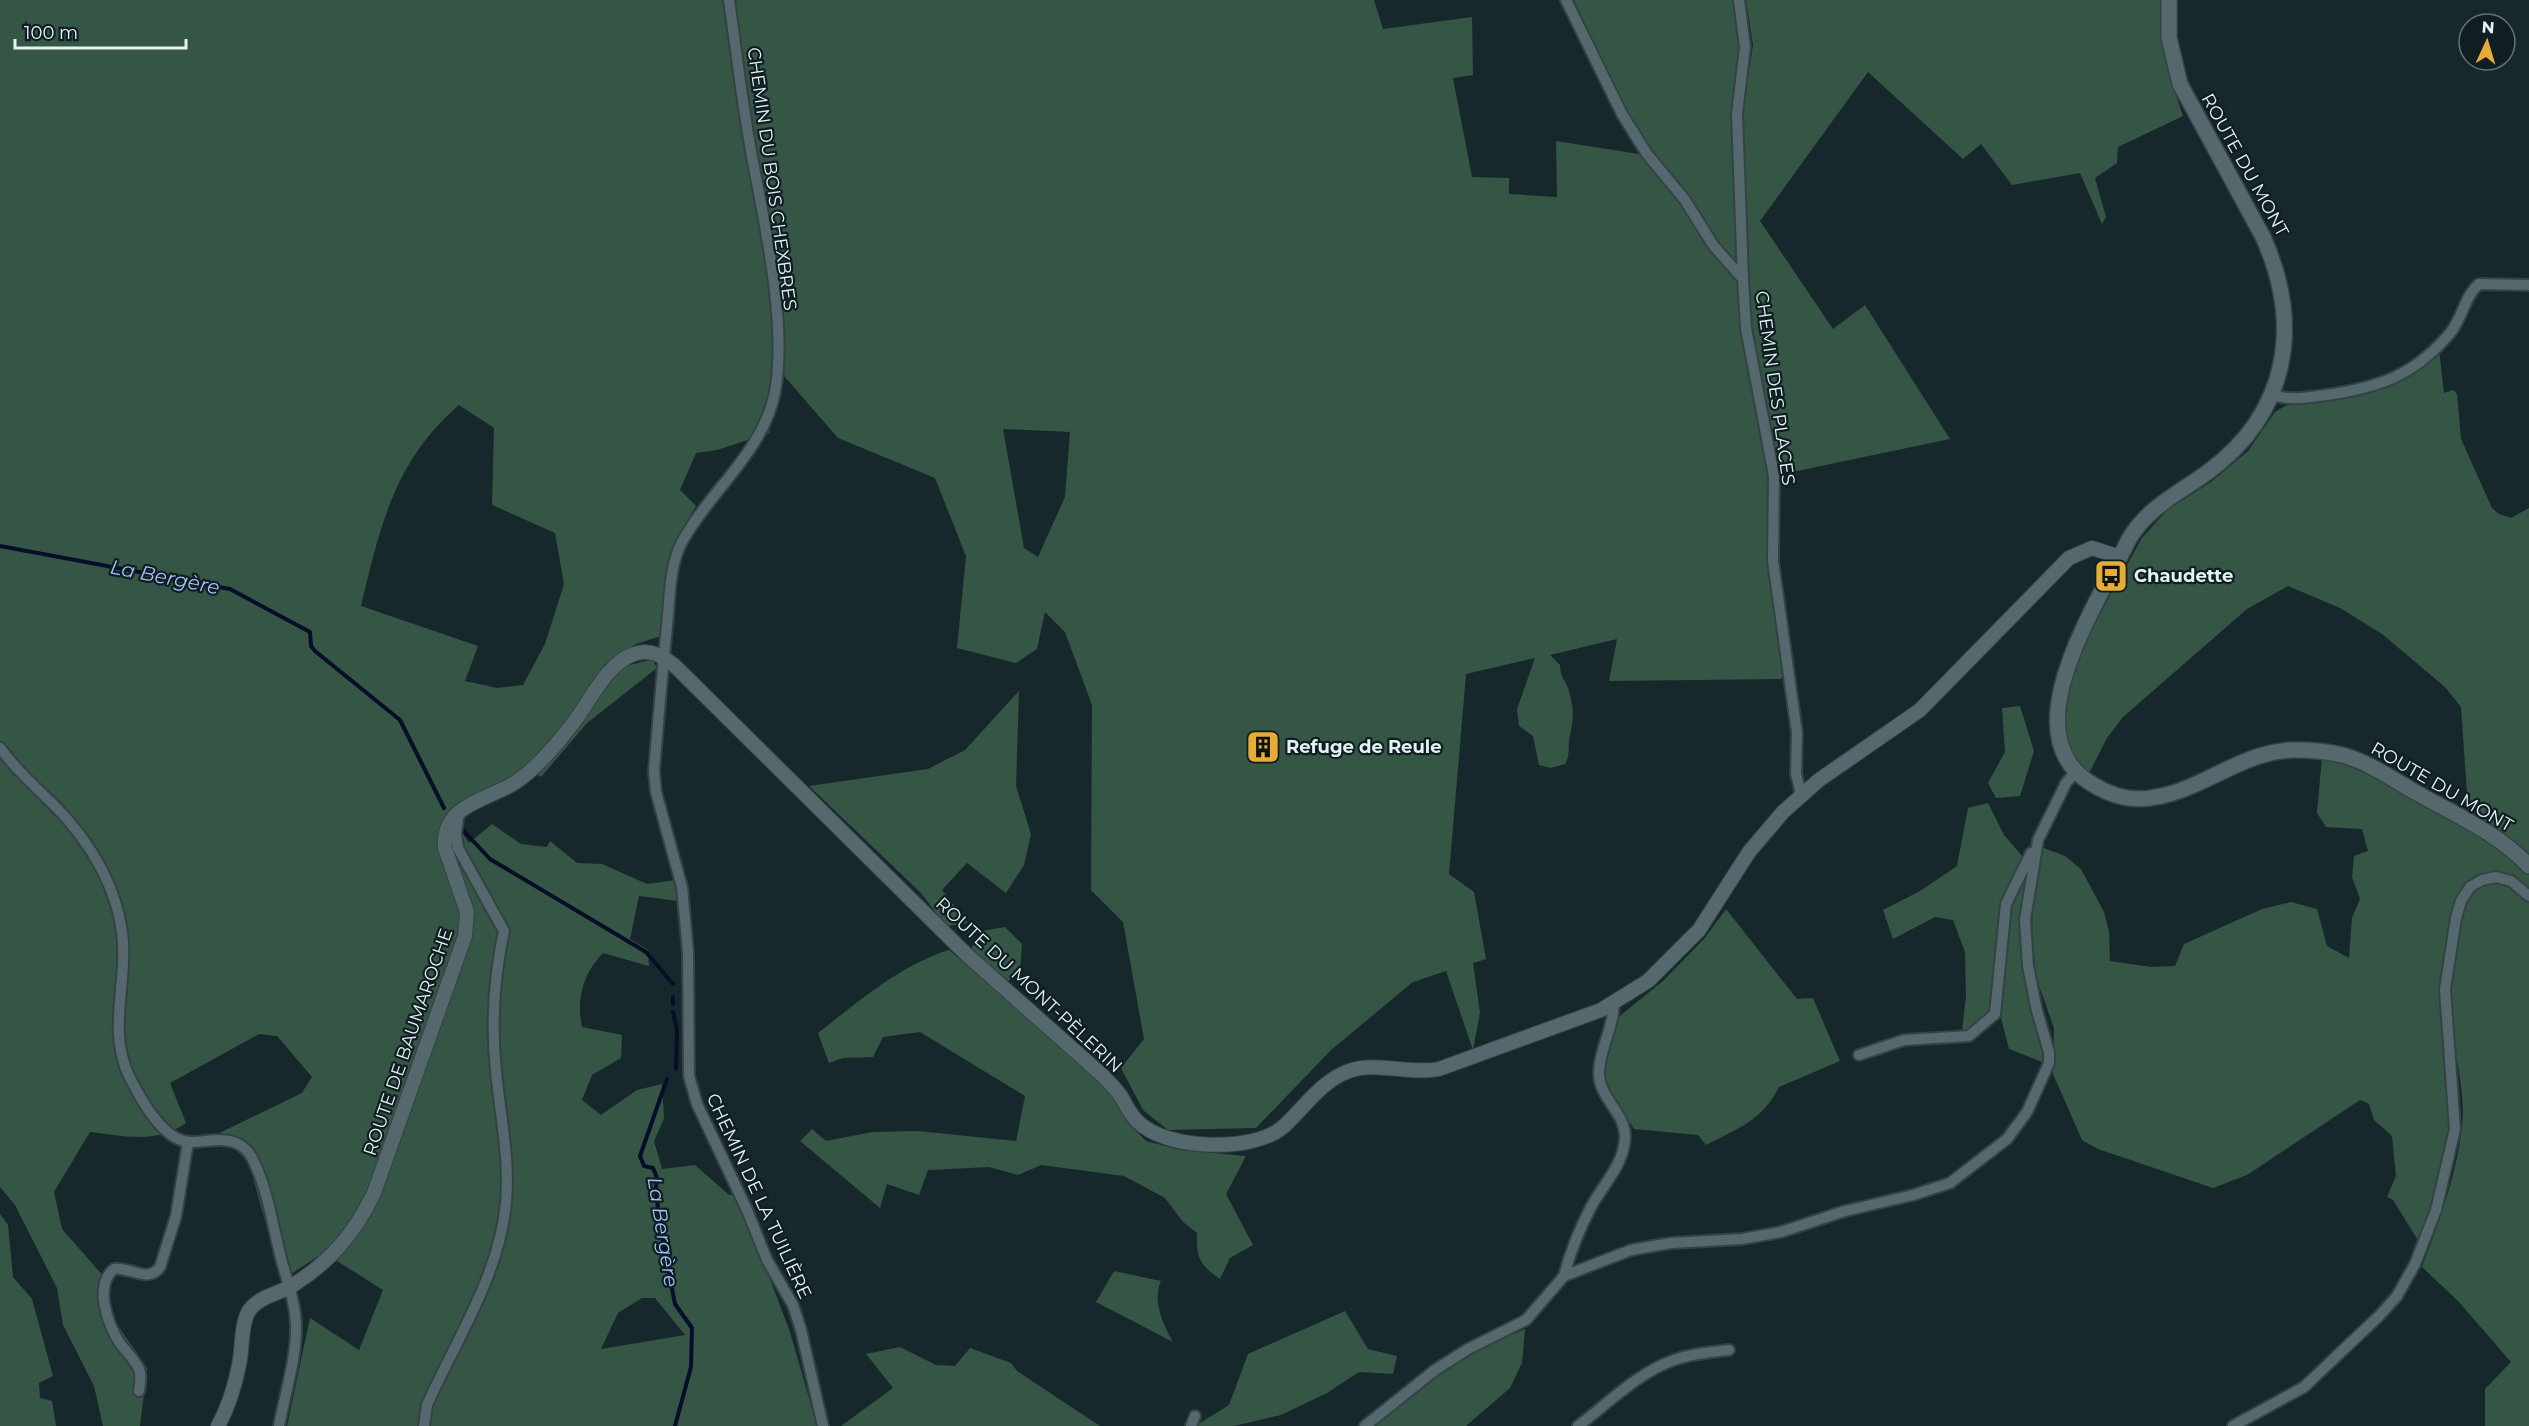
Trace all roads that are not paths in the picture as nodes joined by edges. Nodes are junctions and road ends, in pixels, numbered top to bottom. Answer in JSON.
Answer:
{"nodes":[{"id":1,"x":729,"y":0,"type":"edge"},
{"id":2,"x":1566,"y":0,"type":"edge"},
{"id":3,"x":1739,"y":0,"type":"edge"},
{"id":4,"x":2169,"y":0,"type":"edge"},
{"id":5,"x":1743,"y":279,"type":"junction"},
{"id":6,"x":2529,"y":285,"type":"edge"},
{"id":7,"x":2272,"y":395,"type":"junction"},
{"id":8,"x":2120,"y":557,"type":"junction"},
{"id":9,"x":664,"y":657,"type":"junction"},
{"id":10,"x":0,"y":748,"type":"edge"},
{"id":11,"x":2076,"y":771,"type":"junction"},
{"id":12,"x":1801,"y":794,"type":"junction"},
{"id":13,"x":459,"y":811,"type":"junction"},
{"id":14,"x":2038,"y":840,"type":"junction"},
{"id":15,"x":2529,"y":866,"type":"edge"},
{"id":16,"x":2529,"y":896,"type":"edge"},
{"id":17,"x":1613,"y":1004,"type":"junction"},
{"id":18,"x":1859,"y":1055,"type":"dead end"},
{"id":19,"x":188,"y":1143,"type":"junction"},
{"id":20,"x":1564,"y":1276,"type":"junction"},
{"id":21,"x":290,"y":1287,"type":"junction"},
{"id":22,"x":1729,"y":1350,"type":"dead end"},
{"id":23,"x":139,"y":1391,"type":"dead end"},
{"id":24,"x":218,"y":1426,"type":"edge"},
{"id":25,"x":279,"y":1426,"type":"edge"},
{"id":26,"x":424,"y":1426,"type":"edge"},
{"id":27,"x":823,"y":1426,"type":"edge"},
{"id":28,"x":1365,"y":1426,"type":"edge"},
{"id":29,"x":1578,"y":1426,"type":"edge"},
{"id":30,"x":2233,"y":1426,"type":"edge"}],
"edges":[{"from":1,"to":9,"type":"street","name":"CHEMIN DU BOIS CHEXBRES"},
{"from":2,"to":5,"type":"street","name":"CHEMIN DES PLACES"},
{"from":3,"to":5,"type":"street"},
{"from":4,"to":7,"type":"main road","name":"ROUTE DU MONT"},
{"from":5,"to":12,"type":"street","name":"CHEMIN DES PLACES"},
{"from":6,"to":7,"type":"street"},
{"from":7,"to":8,"type":"main road","name":"ROUTE DU MONT"},
{"from":8,"to":11,"type":"main road","name":"ROUTE DU MONT"},
{"from":8,"to":12,"type":"street","name":"ROUTE DU MONT-PÈLERIN"},
{"from":9,"to":13,"type":"street"},
{"from":9,"to":17,"type":"street","name":"ROUTE DU MONT-PÈLERIN"},
{"from":9,"to":27,"type":"street","name":"CHEMIN DE LA TUILIÈRE"},
{"from":10,"to":19,"type":"street"},
{"from":11,"to":14,"type":"street"},
{"from":11,"to":15,"type":"main road","name":"ROUTE DU MONT"},
{"from":12,"to":17,"type":"street","name":"ROUTE DU MONT-PÈLERIN"},
{"from":13,"to":21,"type":"street","name":"ROUTE DE BAUMAROCHE"},
{"from":13,"to":26,"type":"street"},
{"from":14,"to":18,"type":"street"},
{"from":14,"to":20,"type":"street"},
{"from":16,"to":30,"type":"street"},
{"from":17,"to":20,"type":"street"},
{"from":19,"to":21,"type":"street"},
{"from":19,"to":23,"type":"street"},
{"from":20,"to":28,"type":"street"},
{"from":21,"to":24,"type":"street","name":"ROUTE DE BAUMAROCHE"},
{"from":21,"to":25,"type":"street"},
{"from":22,"to":29,"type":"street"}]}
